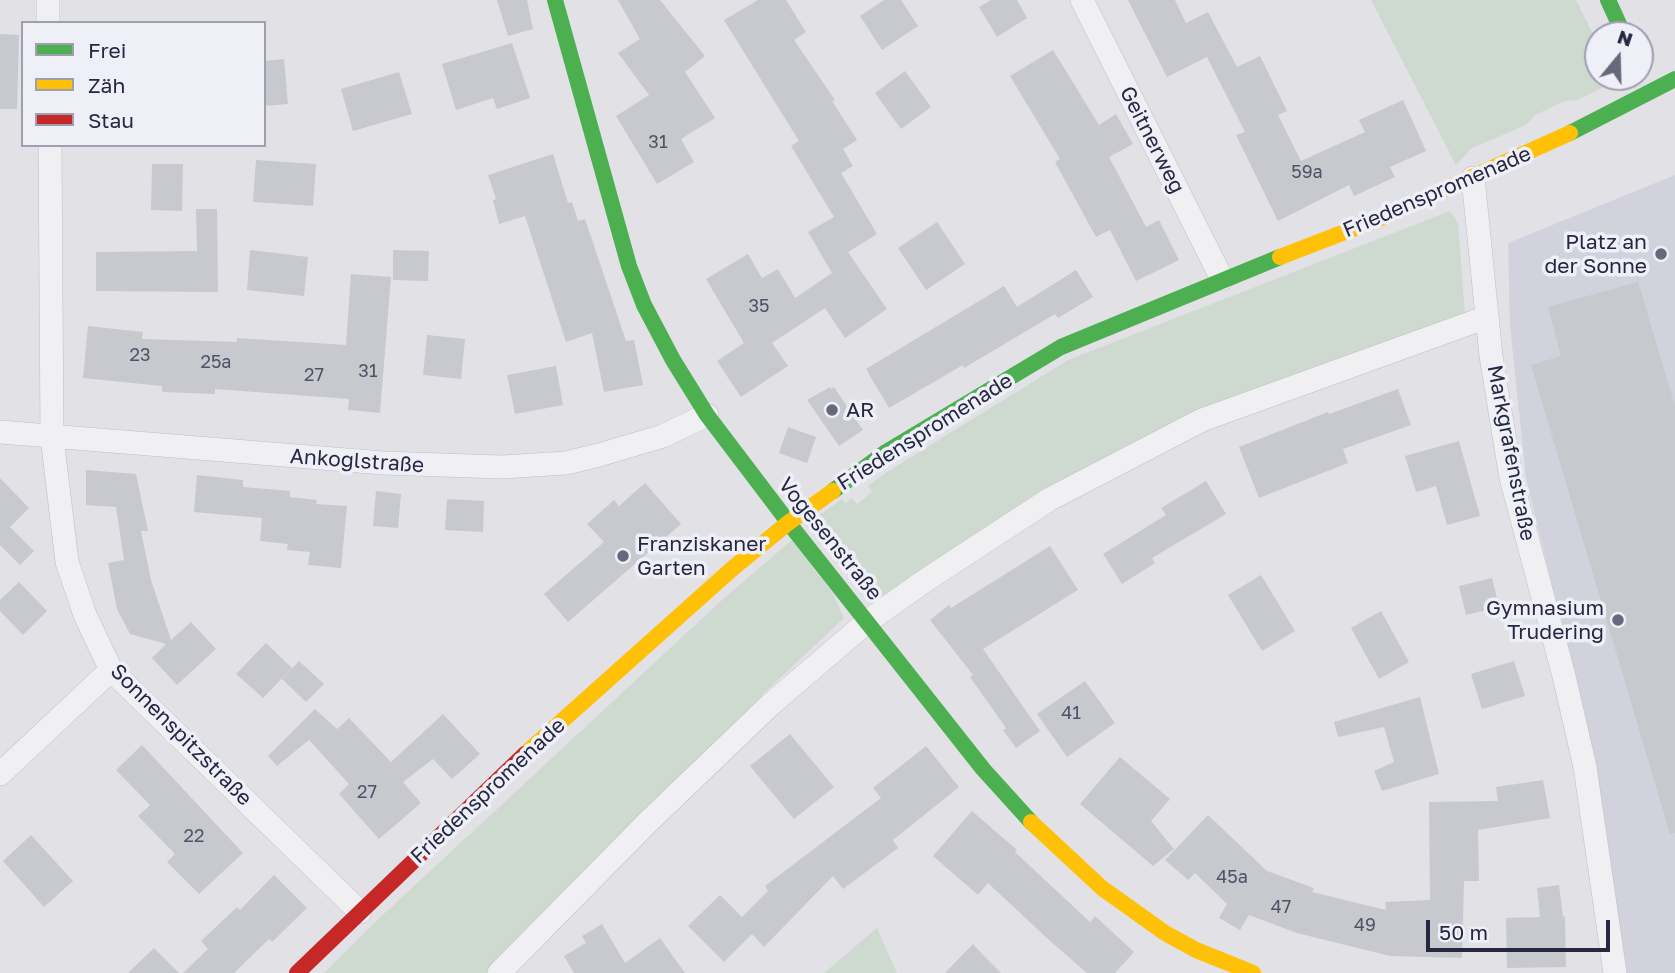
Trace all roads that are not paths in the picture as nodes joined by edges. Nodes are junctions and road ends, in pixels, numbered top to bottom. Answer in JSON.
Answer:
{"nodes":[{"id":1,"x":48,"y":0,"type":"edge"},
{"id":2,"x":555,"y":0,"type":"edge"},
{"id":3,"x":1082,"y":0,"type":"edge"},
{"id":4,"x":1608,"y":0,"type":"edge"},
{"id":5,"x":48,"y":21,"type":"edge"},
{"id":6,"x":1618,"y":21,"type":"edge"},
{"id":7,"x":1675,"y":79,"type":"edge"},
{"id":8,"x":50,"y":147,"type":"edge"},
{"id":9,"x":1473,"y":178,"type":"junction"},
{"id":10,"x":1222,"y":279,"type":"junction"},
{"id":11,"x":1487,"y":317,"type":"junction"},
{"id":12,"x":707,"y":415,"type":"junction"},
{"id":13,"x":0,"y":432,"type":"edge"},
{"id":14,"x":52,"y":437,"type":"junction"},
{"id":15,"x":788,"y":523,"type":"junction"},
{"id":16,"x":868,"y":621,"type":"junction"},
{"id":17,"x":111,"y":670,"type":"junction"},
{"id":18,"x":0,"y":774,"type":"edge"},
{"id":19,"x":360,"y":912,"type":"junction"},
{"id":20,"x":297,"y":973,"type":"edge"},
{"id":21,"x":499,"y":973,"type":"edge"},
{"id":22,"x":1253,"y":973,"type":"edge"},
{"id":23,"x":1615,"y":973,"type":"edge"}],
"edges":[{"from":1,"to":5,"type":"street"},
{"from":2,"to":12,"type":"street","name":"Vogesenstraße"},
{"from":3,"to":10,"type":"street","name":"Geitnerweg"},
{"from":4,"to":6,"type":"street"},
{"from":7,"to":9,"type":"street","name":"Friedenspromenade"},
{"from":8,"to":14,"type":"street","name":"Sonnenspitzstraße"},
{"from":9,"to":10,"type":"street","name":"Friedenspromenade"},
{"from":9,"to":11,"type":"street","name":"Markgrafenstraße"},
{"from":10,"to":15,"type":"street","name":"Friedenspromenade"},
{"from":11,"to":16,"type":"street"},
{"from":11,"to":23,"type":"street","name":"Markgrafenstraße"},
{"from":12,"to":14,"type":"street","name":"Ankoglstraße"},
{"from":12,"to":15,"type":"street","name":"Vogesenstraße"},
{"from":13,"to":14,"type":"street","name":"Ankoglstraße"},
{"from":14,"to":17,"type":"street","name":"Sonnenspitzstraße"},
{"from":15,"to":16,"type":"street","name":"Vogesenstraße"},
{"from":15,"to":19,"type":"street","name":"Friedenspromenade"},
{"from":16,"to":21,"type":"street"},
{"from":16,"to":22,"type":"street","name":"Vogesenstraße"},
{"from":17,"to":18,"type":"street"},
{"from":17,"to":19,"type":"street","name":"Sonnenspitzstraße"},
{"from":19,"to":20,"type":"street","name":"Friedenspromenade"}]}
